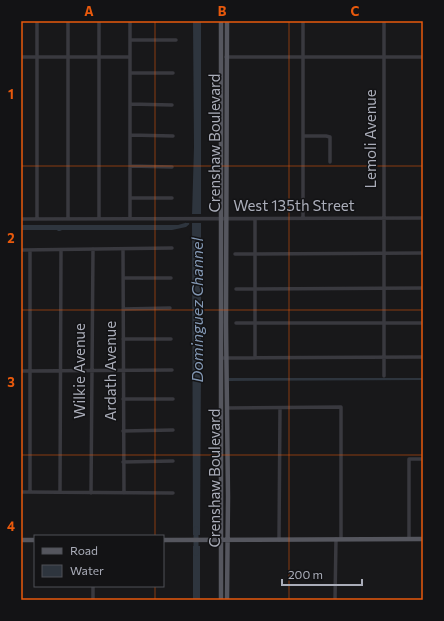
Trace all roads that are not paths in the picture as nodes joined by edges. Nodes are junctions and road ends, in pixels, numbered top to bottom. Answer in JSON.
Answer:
{"nodes":[{"id":1,"x":37,"y":21,"type":"edge"},
{"id":2,"x":68,"y":21,"type":"edge"},
{"id":3,"x":99,"y":21,"type":"edge"},
{"id":4,"x":130,"y":21,"type":"edge"},
{"id":5,"x":222,"y":21,"type":"edge"},
{"id":6,"x":227,"y":21,"type":"edge"},
{"id":7,"x":303,"y":21,"type":"edge"},
{"id":8,"x":384,"y":21,"type":"edge"},
{"id":9,"x":130,"y":40,"type":"junction"},
{"id":10,"x":176,"y":40,"type":"dead end"},
{"id":11,"x":37,"y":56,"type":"junction"},
{"id":12,"x":21,"y":57,"type":"edge"},
{"id":13,"x":68,"y":57,"type":"junction"},
{"id":14,"x":99,"y":57,"type":"junction"},
{"id":15,"x":130,"y":57,"type":"junction"},
{"id":16,"x":224,"y":57,"type":"junction"},
{"id":17,"x":303,"y":57,"type":"junction"},
{"id":18,"x":383,"y":57,"type":"junction"},
{"id":19,"x":423,"y":57,"type":"edge"},
{"id":20,"x":130,"y":72,"type":"junction"},
{"id":21,"x":172,"y":73,"type":"dead end"},
{"id":22,"x":130,"y":104,"type":"junction"},
{"id":23,"x":172,"y":105,"type":"dead end"},
{"id":24,"x":130,"y":135,"type":"junction"},
{"id":25,"x":173,"y":136,"type":"dead end"},
{"id":26,"x":303,"y":136,"type":"junction"},
{"id":27,"x":330,"y":162,"type":"dead end"},
{"id":28,"x":130,"y":166,"type":"junction"},
{"id":29,"x":172,"y":167,"type":"dead end"},
{"id":30,"x":130,"y":198,"type":"junction"},
{"id":31,"x":172,"y":198,"type":"dead end"},
{"id":32,"x":303,"y":218,"type":"junction"},
{"id":33,"x":383,"y":218,"type":"junction"},
{"id":34,"x":423,"y":218,"type":"edge"},
{"id":35,"x":21,"y":219,"type":"edge"},
{"id":36,"x":37,"y":219,"type":"junction"},
{"id":37,"x":68,"y":219,"type":"junction"},
{"id":38,"x":99,"y":219,"type":"junction"},
{"id":39,"x":130,"y":219,"type":"junction"},
{"id":40,"x":224,"y":219,"type":"junction"},
{"id":41,"x":255,"y":219,"type":"junction"},
{"id":42,"x":172,"y":248,"type":"dead end"},
{"id":43,"x":93,"y":249,"type":"junction"},
{"id":44,"x":123,"y":249,"type":"junction"},
{"id":45,"x":21,"y":250,"type":"edge"},
{"id":46,"x":30,"y":250,"type":"junction"},
{"id":47,"x":61,"y":250,"type":"junction"},
{"id":48,"x":423,"y":253,"type":"edge"},
{"id":49,"x":235,"y":254,"type":"dead end"},
{"id":50,"x":255,"y":254,"type":"junction"},
{"id":51,"x":383,"y":254,"type":"junction"},
{"id":52,"x":123,"y":278,"type":"junction"},
{"id":53,"x":171,"y":278,"type":"dead end"},
{"id":54,"x":236,"y":288,"type":"dead end"},
{"id":55,"x":384,"y":288,"type":"junction"},
{"id":56,"x":423,"y":288,"type":"edge"},
{"id":57,"x":255,"y":289,"type":"junction"},
{"id":58,"x":170,"y":308,"type":"dead end"},
{"id":59,"x":123,"y":309,"type":"junction"},
{"id":60,"x":236,"y":323,"type":"dead end"},
{"id":61,"x":255,"y":323,"type":"junction"},
{"id":62,"x":384,"y":323,"type":"junction"},
{"id":63,"x":423,"y":323,"type":"edge"},
{"id":64,"x":123,"y":339,"type":"junction"},
{"id":65,"x":171,"y":339,"type":"dead end"},
{"id":66,"x":423,"y":357,"type":"edge"},
{"id":67,"x":224,"y":358,"type":"junction"},
{"id":68,"x":255,"y":358,"type":"junction"},
{"id":69,"x":384,"y":358,"type":"junction"},
{"id":70,"x":172,"y":370,"type":"dead end"},
{"id":71,"x":21,"y":371,"type":"edge"},
{"id":72,"x":30,"y":371,"type":"junction"},
{"id":73,"x":61,"y":371,"type":"junction"},
{"id":74,"x":92,"y":371,"type":"junction"},
{"id":75,"x":123,"y":371,"type":"junction"},
{"id":76,"x":384,"y":376,"type":"dead end"},
{"id":77,"x":123,"y":399,"type":"junction"},
{"id":78,"x":173,"y":399,"type":"dead end"},
{"id":79,"x":224,"y":408,"type":"junction"},
{"id":80,"x":280,"y":408,"type":"junction"},
{"id":81,"x":173,"y":430,"type":"dead end"},
{"id":82,"x":124,"y":431,"type":"junction"},
{"id":83,"x":423,"y":459,"type":"edge"},
{"id":84,"x":174,"y":461,"type":"dead end"},
{"id":85,"x":124,"y":462,"type":"junction"},
{"id":86,"x":21,"y":492,"type":"edge"},
{"id":87,"x":30,"y":492,"type":"junction"},
{"id":88,"x":60,"y":492,"type":"junction"},
{"id":89,"x":91,"y":493,"type":"junction"},
{"id":90,"x":124,"y":493,"type":"junction"},
{"id":91,"x":173,"y":493,"type":"dead end"},
{"id":92,"x":338,"y":539,"type":"junction"},
{"id":93,"x":409,"y":539,"type":"junction"},
{"id":94,"x":423,"y":539,"type":"edge"},
{"id":95,"x":21,"y":540,"type":"edge"},
{"id":96,"x":34,"y":540,"type":"edge"},
{"id":97,"x":164,"y":540,"type":"edge"},
{"id":98,"x":221,"y":540,"type":"junction"},
{"id":99,"x":227,"y":540,"type":"junction"},
{"id":100,"x":279,"y":540,"type":"junction"},
{"id":101,"x":93,"y":587,"type":"edge"},
{"id":102,"x":93,"y":600,"type":"edge"},
{"id":103,"x":221,"y":600,"type":"edge"},
{"id":104,"x":227,"y":600,"type":"edge"},
{"id":105,"x":335,"y":600,"type":"edge"}],
"edges":[{"from":1,"to":11,"type":"street"},
{"from":2,"to":13,"type":"street"},
{"from":3,"to":14,"type":"street"},
{"from":4,"to":9,"type":"street"},
{"from":5,"to":16,"type":"main road","name":"Crenshaw Boulevard"},
{"from":6,"to":16,"type":"main road","name":"Crenshaw Boulevard"},
{"from":7,"to":17,"type":"street"},
{"from":8,"to":18,"type":"street","name":"Lemoli Avenue"},
{"from":9,"to":10,"type":"street"},
{"from":9,"to":15,"type":"street"},
{"from":11,"to":12,"type":"street"},
{"from":11,"to":13,"type":"street"},
{"from":11,"to":36,"type":"street"},
{"from":13,"to":14,"type":"street"},
{"from":13,"to":37,"type":"street"},
{"from":14,"to":15,"type":"street"},
{"from":14,"to":38,"type":"street"},
{"from":15,"to":20,"type":"street"},
{"from":16,"to":17,"type":"street"},
{"from":16,"to":40,"type":"main road","name":"Crenshaw Boulevard"},
{"from":17,"to":18,"type":"street"},
{"from":17,"to":26,"type":"street"},
{"from":18,"to":19,"type":"street"},
{"from":18,"to":33,"type":"street","name":"Lemoli Avenue"},
{"from":20,"to":21,"type":"street"},
{"from":20,"to":22,"type":"street"},
{"from":22,"to":23,"type":"street"},
{"from":22,"to":24,"type":"street"},
{"from":24,"to":25,"type":"street"},
{"from":24,"to":28,"type":"street"},
{"from":26,"to":27,"type":"street"},
{"from":26,"to":32,"type":"street"},
{"from":28,"to":29,"type":"street"},
{"from":28,"to":30,"type":"street"},
{"from":30,"to":31,"type":"street"},
{"from":30,"to":39,"type":"street"},
{"from":32,"to":33,"type":"street","name":"West 135th Street"},
{"from":32,"to":41,"type":"street","name":"West 135th Street"},
{"from":33,"to":34,"type":"street","name":"West 135th Street"},
{"from":33,"to":51,"type":"street","name":"Lemoli Avenue"},
{"from":35,"to":36,"type":"street","name":"West 135th Street"},
{"from":36,"to":37,"type":"street","name":"West 135th Street"},
{"from":37,"to":38,"type":"street","name":"West 135th Street"},
{"from":38,"to":39,"type":"street","name":"West 135th Street"},
{"from":39,"to":40,"type":"street","name":"West 135th Street"},
{"from":40,"to":41,"type":"street","name":"West 135th Street"},
{"from":40,"to":67,"type":"main road","name":"Crenshaw Boulevard"},
{"from":41,"to":50,"type":"street"},
{"from":42,"to":44,"type":"street"},
{"from":43,"to":44,"type":"street"},
{"from":43,"to":47,"type":"street"},
{"from":43,"to":74,"type":"street","name":"Wilkie Avenue"},
{"from":44,"to":52,"type":"street","name":"Ardath Avenue"},
{"from":45,"to":46,"type":"street"},
{"from":46,"to":47,"type":"street"},
{"from":46,"to":72,"type":"street"},
{"from":47,"to":73,"type":"street"},
{"from":48,"to":51,"type":"street"},
{"from":49,"to":50,"type":"street"},
{"from":50,"to":51,"type":"street"},
{"from":50,"to":57,"type":"street"},
{"from":51,"to":55,"type":"street","name":"Lemoli Avenue"},
{"from":52,"to":53,"type":"street"},
{"from":52,"to":59,"type":"street","name":"Ardath Avenue"},
{"from":54,"to":57,"type":"street"},
{"from":55,"to":56,"type":"street"},
{"from":55,"to":57,"type":"street"},
{"from":55,"to":62,"type":"street","name":"Lemoli Avenue"},
{"from":57,"to":61,"type":"street"},
{"from":58,"to":59,"type":"street"},
{"from":59,"to":64,"type":"street","name":"Ardath Avenue"},
{"from":60,"to":61,"type":"street"},
{"from":61,"to":62,"type":"street"},
{"from":61,"to":68,"type":"street"},
{"from":62,"to":63,"type":"street"},
{"from":62,"to":69,"type":"street","name":"Lemoli Avenue"},
{"from":64,"to":65,"type":"street"},
{"from":64,"to":75,"type":"street","name":"Ardath Avenue"},
{"from":66,"to":69,"type":"street"},
{"from":67,"to":68,"type":"street"},
{"from":67,"to":79,"type":"main road","name":"Crenshaw Boulevard"},
{"from":68,"to":69,"type":"street"},
{"from":69,"to":76,"type":"street","name":"Lemoli Avenue"},
{"from":70,"to":75,"type":"street"},
{"from":71,"to":72,"type":"street"},
{"from":72,"to":73,"type":"street"},
{"from":72,"to":87,"type":"street"},
{"from":73,"to":74,"type":"street"},
{"from":73,"to":88,"type":"street"},
{"from":74,"to":75,"type":"street"},
{"from":74,"to":89,"type":"street","name":"Wilkie Avenue"},
{"from":75,"to":77,"type":"street","name":"Ardath Avenue"},
{"from":77,"to":78,"type":"street"},
{"from":77,"to":82,"type":"street","name":"Ardath Avenue"},
{"from":79,"to":80,"type":"street"},
{"from":79,"to":98,"type":"main road","name":"Crenshaw Boulevard"},
{"from":79,"to":99,"type":"main road","name":"Crenshaw Boulevard"},
{"from":80,"to":92,"type":"street"},
{"from":80,"to":100,"type":"street"},
{"from":81,"to":82,"type":"street"},
{"from":82,"to":85,"type":"street","name":"Ardath Avenue"},
{"from":83,"to":93,"type":"street"},
{"from":84,"to":85,"type":"street"},
{"from":85,"to":90,"type":"street","name":"Ardath Avenue"},
{"from":86,"to":87,"type":"street"},
{"from":87,"to":88,"type":"street"},
{"from":88,"to":89,"type":"street"},
{"from":89,"to":90,"type":"street"},
{"from":90,"to":91,"type":"street"},
{"from":92,"to":93,"type":"main road"},
{"from":92,"to":100,"type":"main road"},
{"from":92,"to":105,"type":"street"},
{"from":93,"to":94,"type":"main road"},
{"from":95,"to":96,"type":"main road"},
{"from":97,"to":98,"type":"main road"},
{"from":98,"to":99,"type":"main road"},
{"from":98,"to":103,"type":"main road","name":"Crenshaw Boulevard"},
{"from":99,"to":100,"type":"main road"},
{"from":99,"to":104,"type":"main road","name":"Crenshaw Boulevard"},
{"from":101,"to":102,"type":"street"}]}
